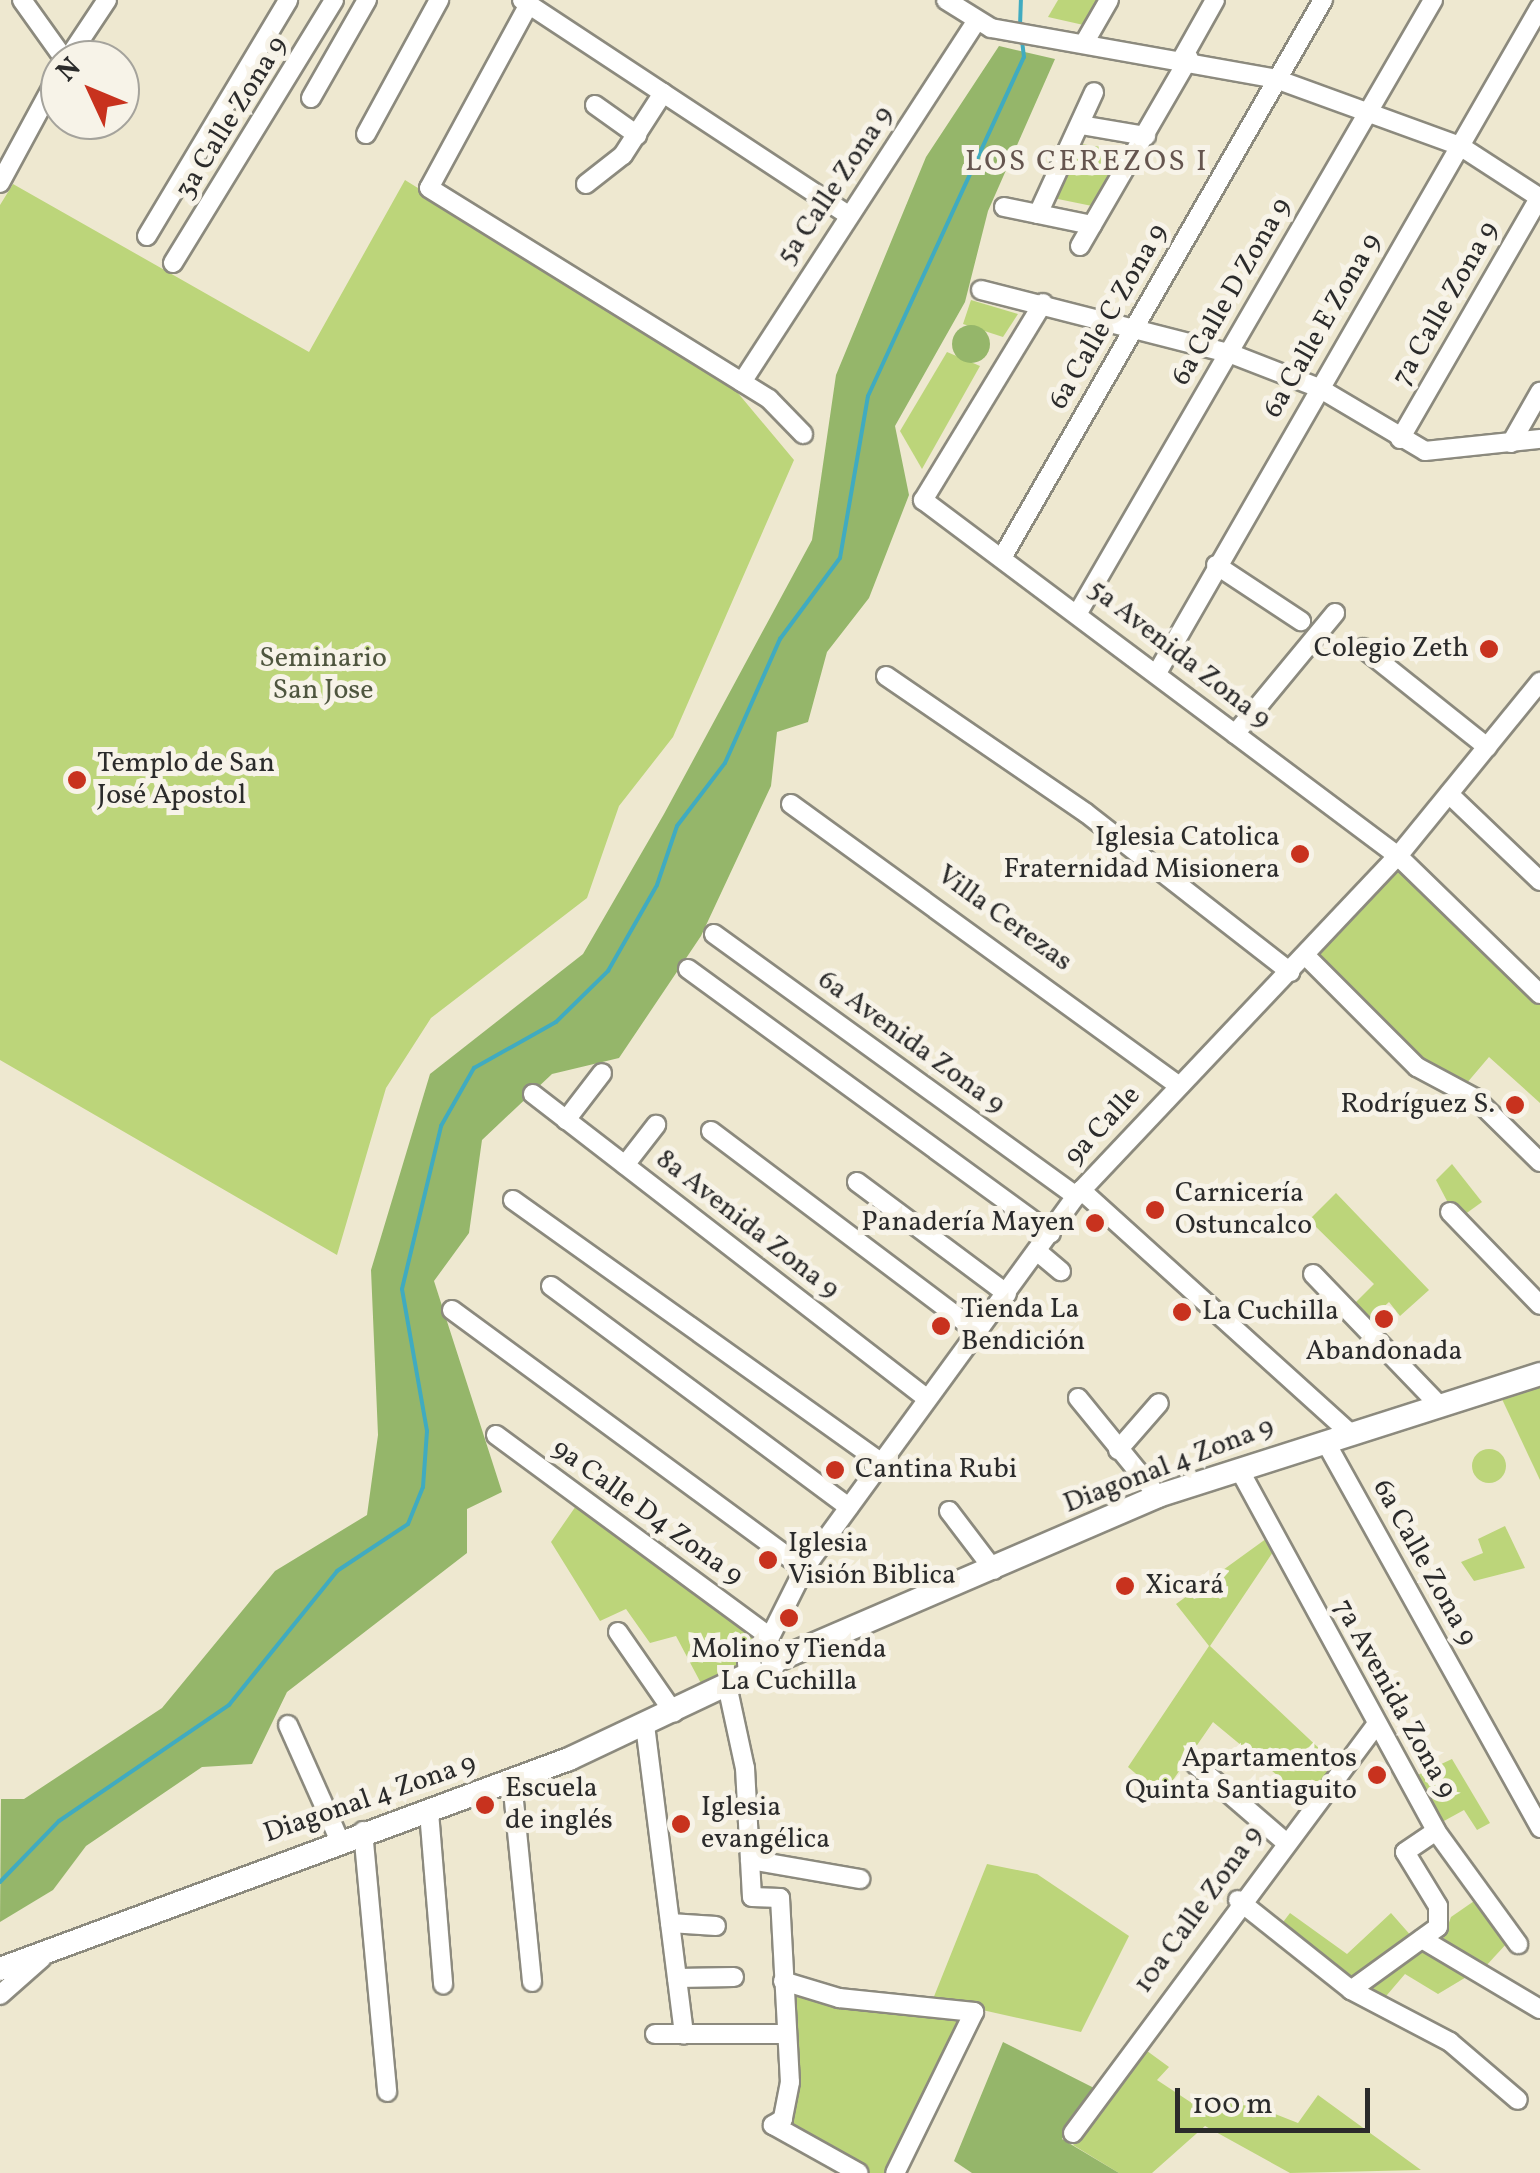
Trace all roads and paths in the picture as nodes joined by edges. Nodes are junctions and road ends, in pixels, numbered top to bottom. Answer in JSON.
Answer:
{"nodes":[{"id":1,"x":22,"y":0,"type":"edge"},
{"id":2,"x":288,"y":0,"type":"edge"},
{"id":3,"x":334,"y":0,"type":"edge"},
{"id":4,"x":367,"y":0,"type":"edge"},
{"id":5,"x":439,"y":0,"type":"edge"},
{"id":6,"x":946,"y":0,"type":"edge"},
{"id":7,"x":1109,"y":0,"type":"edge"},
{"id":8,"x":1214,"y":0,"type":"edge"},
{"id":9,"x":1323,"y":0,"type":"edge"},
{"id":10,"x":1433,"y":0,"type":"edge"},
{"id":11,"x":104,"y":2,"type":"edge"},
{"id":12,"x":526,"y":2,"type":"edge"},
{"id":13,"x":1540,"y":7,"type":"edge"},
{"id":14,"x":984,"y":25,"type":"junction"},
{"id":15,"x":51,"y":40,"type":"edge"},
{"id":16,"x":79,"y":40,"type":"edge"},
{"id":17,"x":1086,"y":40,"type":"junction"},
{"id":18,"x":1186,"y":58,"type":"junction"},
{"id":19,"x":1276,"y":78,"type":"junction"},
{"id":20,"x":1094,"y":92,"type":"dead end"},
{"id":21,"x":664,"y":93,"type":"junction"},
{"id":22,"x":311,"y":98,"type":"dead end"},
{"id":23,"x":595,"y":105,"type":"dead end"},
{"id":24,"x":40,"y":109,"type":"edge"},
{"id":25,"x":1367,"y":110,"type":"junction"},
{"id":26,"x":1081,"y":125,"type":"junction"},
{"id":27,"x":366,"y":134,"type":"dead end"},
{"id":28,"x":636,"y":135,"type":"junction"},
{"id":29,"x":1146,"y":136,"type":"junction"},
{"id":30,"x":1460,"y":146,"type":"junction"},
{"id":31,"x":0,"y":183,"type":"edge"},
{"id":32,"x":586,"y":184,"type":"dead end"},
{"id":33,"x":1540,"y":197,"type":"edge"},
{"id":34,"x":1004,"y":207,"type":"dead end"},
{"id":35,"x":845,"y":213,"type":"junction"},
{"id":36,"x":1038,"y":214,"type":"junction"},
{"id":37,"x":1092,"y":225,"type":"junction"},
{"id":38,"x":147,"y":236,"type":"dead end"},
{"id":39,"x":1080,"y":246,"type":"dead end"},
{"id":40,"x":173,"y":263,"type":"dead end"},
{"id":41,"x":981,"y":290,"type":"dead end"},
{"id":42,"x":1043,"y":303,"type":"junction"},
{"id":43,"x":1138,"y":324,"type":"junction"},
{"id":44,"x":1229,"y":353,"type":"junction"},
{"id":45,"x":742,"y":382,"type":"junction"},
{"id":46,"x":1319,"y":388,"type":"junction"},
{"id":47,"x":1540,"y":392,"type":"edge"},
{"id":48,"x":804,"y":434,"type":"dead end"},
{"id":49,"x":1400,"y":439,"type":"junction"},
{"id":50,"x":1540,"y":439,"type":"edge"},
{"id":51,"x":1511,"y":444,"type":"junction"},
{"id":52,"x":1003,"y":556,"type":"junction"},
{"id":53,"x":1216,"y":565,"type":"junction"},
{"id":54,"x":1079,"y":611,"type":"junction"},
{"id":55,"x":1335,"y":613,"type":"dead end"},
{"id":56,"x":1301,"y":621,"type":"dead end"},
{"id":57,"x":1362,"y":648,"type":"dead end"},
{"id":58,"x":1157,"y":673,"type":"junction"},
{"id":59,"x":886,"y":676,"type":"dead end"},
{"id":60,"x":1540,"y":682,"type":"edge"},
{"id":61,"x":1235,"y":734,"type":"junction"},
{"id":62,"x":1487,"y":747,"type":"junction"},
{"id":63,"x":1449,"y":794,"type":"junction"},
{"id":64,"x":791,"y":804,"type":"dead end"},
{"id":65,"x":1398,"y":856,"type":"junction"},
{"id":66,"x":1540,"y":881,"type":"edge"},
{"id":67,"x":714,"y":934,"type":"dead end"},
{"id":68,"x":1306,"y":956,"type":"junction"},
{"id":69,"x":688,"y":969,"type":"dead end"},
{"id":70,"x":1290,"y":972,"type":"junction"},
{"id":71,"x":1540,"y":994,"type":"edge"},
{"id":72,"x":602,"y":1074,"type":"dead end"},
{"id":73,"x":1179,"y":1086,"type":"junction"},
{"id":74,"x":533,"y":1094,"type":"dead end"},
{"id":75,"x":566,"y":1120,"type":"junction"},
{"id":76,"x":656,"y":1125,"type":"dead end"},
{"id":77,"x":711,"y":1131,"type":"dead end"},
{"id":78,"x":1540,"y":1162,"type":"edge"},
{"id":79,"x":625,"y":1165,"type":"junction"},
{"id":80,"x":857,"y":1182,"type":"dead end"},
{"id":81,"x":1078,"y":1193,"type":"junction"},
{"id":82,"x":513,"y":1200,"type":"dead end"},
{"id":83,"x":1450,"y":1212,"type":"dead end"},
{"id":84,"x":1051,"y":1234,"type":"junction"},
{"id":85,"x":1038,"y":1252,"type":"junction"},
{"id":86,"x":1060,"y":1271,"type":"dead end"},
{"id":87,"x":1313,"y":1274,"type":"dead end"},
{"id":88,"x":551,"y":1286,"type":"dead end"},
{"id":89,"x":1007,"y":1294,"type":"junction"},
{"id":90,"x":1540,"y":1305,"type":"edge"},
{"id":91,"x":452,"y":1310,"type":"dead end"},
{"id":92,"x":978,"y":1332,"type":"junction"},
{"id":93,"x":1540,"y":1374,"type":"edge"},
{"id":94,"x":1078,"y":1398,"type":"dead end"},
{"id":95,"x":926,"y":1399,"type":"junction"},
{"id":96,"x":1159,"y":1403,"type":"dead end"},
{"id":97,"x":1438,"y":1404,"type":"junction"},
{"id":98,"x":1350,"y":1433,"type":"junction"},
{"id":99,"x":496,"y":1435,"type":"dead end"},
{"id":100,"x":1325,"y":1442,"type":"junction"},
{"id":101,"x":1118,"y":1450,"type":"junction"},
{"id":102,"x":880,"y":1462,"type":"junction"},
{"id":103,"x":1239,"y":1468,"type":"junction"},
{"id":104,"x":1158,"y":1496,"type":"junction"},
{"id":105,"x":848,"y":1507,"type":"junction"},
{"id":106,"x":949,"y":1511,"type":"dead end"},
{"id":107,"x":804,"y":1569,"type":"junction"},
{"id":108,"x":994,"y":1570,"type":"junction"},
{"id":109,"x":618,"y":1632,"type":"dead end"},
{"id":110,"x":764,"y":1655,"type":"junction"},
{"id":111,"x":727,"y":1685,"type":"junction"},
{"id":112,"x":674,"y":1713,"type":"junction"},
{"id":113,"x":645,"y":1724,"type":"junction"},
{"id":114,"x":288,"y":1725,"type":"dead end"},
{"id":115,"x":1376,"y":1725,"type":"junction"},
{"id":116,"x":1196,"y":1765,"type":"dead end"},
{"id":117,"x":512,"y":1781,"type":"junction"},
{"id":118,"x":429,"y":1812,"type":"junction"},
{"id":119,"x":1540,"y":1828,"type":"edge"},
{"id":120,"x":363,"y":1831,"type":"junction"},
{"id":121,"x":1436,"y":1832,"type":"junction"},
{"id":122,"x":339,"y":1839,"type":"junction"},
{"id":123,"x":1284,"y":1841,"type":"junction"},
{"id":124,"x":750,"y":1860,"type":"junction"},
{"id":125,"x":860,"y":1879,"type":"dead end"},
{"id":126,"x":1238,"y":1900,"type":"junction"},
{"id":127,"x":670,"y":1922,"type":"junction"},
{"id":128,"x":716,"y":1926,"type":"dead end"},
{"id":129,"x":1422,"y":1939,"type":"junction"},
{"id":130,"x":1518,"y":1944,"type":"dead end"},
{"id":131,"x":54,"y":1948,"type":"junction"},
{"id":132,"x":0,"y":1968,"type":"edge"},
{"id":133,"x":677,"y":1978,"type":"junction"},
{"id":134,"x":734,"y":1978,"type":"dead end"},
{"id":135,"x":783,"y":1980,"type":"junction"},
{"id":136,"x":532,"y":1982,"type":"dead end"},
{"id":137,"x":443,"y":1984,"type":"dead end"},
{"id":138,"x":1351,"y":1990,"type":"junction"},
{"id":139,"x":0,"y":1995,"type":"edge"},
{"id":140,"x":1540,"y":2009,"type":"edge"},
{"id":141,"x":654,"y":2034,"type":"dead end"},
{"id":142,"x":786,"y":2034,"type":"junction"},
{"id":143,"x":684,"y":2035,"type":"junction"},
{"id":144,"x":387,"y":2092,"type":"dead end"},
{"id":145,"x":1518,"y":2100,"type":"dead end"},
{"id":146,"x":1072,"y":2133,"type":"dead end"},
{"id":147,"x":858,"y":2173,"type":"edge"},
{"id":148,"x":896,"y":2173,"type":"edge"}],
"edges":[{"from":1,"to":15,"type":"street"},
{"from":2,"to":38,"type":"street"},
{"from":3,"to":40,"type":"street","name":"3a Calle Zona 9"},
{"from":4,"to":22,"type":"street"},
{"from":5,"to":27,"type":"street"},
{"from":6,"to":14,"type":"street"},
{"from":7,"to":17,"type":"street"},
{"from":8,"to":18,"type":"street"},
{"from":9,"to":19,"type":"street","name":"6a Calle C Zona 9"},
{"from":10,"to":25,"type":"street","name":"6a Calle D Zona 9"},
{"from":11,"to":16,"type":"street"},
{"from":12,"to":21,"type":"street"},
{"from":12,"to":45,"type":"street"},
{"from":13,"to":30,"type":"street","name":"6a Calle E Zona 9"},
{"from":14,"to":17,"type":"street"},
{"from":14,"to":35,"type":"street","name":"5a Calle Zona 9"},
{"from":17,"to":18,"type":"street"},
{"from":18,"to":19,"type":"street"},
{"from":18,"to":29,"type":"street"},
{"from":19,"to":25,"type":"street"},
{"from":19,"to":43,"type":"street","name":"6a Calle C Zona 9"},
{"from":20,"to":26,"type":"street"},
{"from":21,"to":28,"type":"street"},
{"from":21,"to":35,"type":"street"},
{"from":23,"to":28,"type":"street"},
{"from":24,"to":31,"type":"street"},
{"from":25,"to":30,"type":"street"},
{"from":25,"to":44,"type":"street","name":"6a Calle D Zona 9"},
{"from":26,"to":29,"type":"street"},
{"from":26,"to":36,"type":"street"},
{"from":28,"to":32,"type":"street"},
{"from":29,"to":37,"type":"street"},
{"from":30,"to":33,"type":"street"},
{"from":30,"to":46,"type":"street","name":"6a Calle E Zona 9"},
{"from":33,"to":49,"type":"street","name":"7a Calle Zona 9"},
{"from":34,"to":36,"type":"street"},
{"from":35,"to":45,"type":"street","name":"5a Calle Zona 9"},
{"from":36,"to":37,"type":"street"},
{"from":37,"to":39,"type":"street"},
{"from":41,"to":42,"type":"street"},
{"from":42,"to":43,"type":"street"},
{"from":42,"to":52,"type":"street","name":"5a Avenida Zona 9"},
{"from":43,"to":44,"type":"street"},
{"from":43,"to":52,"type":"street","name":"6a Calle C Zona 9"},
{"from":44,"to":46,"type":"street"},
{"from":44,"to":54,"type":"street","name":"6a Calle D Zona 9"},
{"from":45,"to":48,"type":"street"},
{"from":46,"to":49,"type":"street"},
{"from":46,"to":53,"type":"street","name":"6a Calle E Zona 9"},
{"from":47,"to":51,"type":"street"},
{"from":49,"to":51,"type":"street"},
{"from":50,"to":51,"type":"street"},
{"from":52,"to":54,"type":"street","name":"5a Avenida Zona 9"},
{"from":53,"to":56,"type":"street"},
{"from":53,"to":58,"type":"street","name":"6a Calle E Zona 9"},
{"from":54,"to":58,"type":"street","name":"5a Avenida Zona 9"},
{"from":55,"to":61,"type":"street"},
{"from":57,"to":62,"type":"street"},
{"from":58,"to":61,"type":"street","name":"5a Avenida Zona 9"},
{"from":59,"to":70,"type":"street"},
{"from":60,"to":62,"type":"street","name":"9a Calle"},
{"from":61,"to":65,"type":"street","name":"5a Avenida Zona 9"},
{"from":62,"to":63,"type":"street","name":"9a Calle"},
{"from":63,"to":65,"type":"street","name":"9a Calle"},
{"from":63,"to":66,"type":"street"},
{"from":64,"to":73,"type":"street","name":"Villa Cerezas"},
{"from":65,"to":68,"type":"street","name":"9a Calle"},
{"from":65,"to":71,"type":"street","name":"5a Avenida Zona 9"},
{"from":67,"to":81,"type":"street","name":"6a Avenida Zona 9"},
{"from":68,"to":70,"type":"street","name":"9a Calle"},
{"from":68,"to":78,"type":"street"},
{"from":69,"to":84,"type":"street"},
{"from":70,"to":73,"type":"street","name":"9a Calle"},
{"from":72,"to":75,"type":"street"},
{"from":73,"to":81,"type":"street","name":"9a Calle"},
{"from":74,"to":75,"type":"street","name":"8a Avenida Zona 9"},
{"from":75,"to":79,"type":"street","name":"8a Avenida Zona 9"},
{"from":76,"to":79,"type":"street"},
{"from":77,"to":92,"type":"street"},
{"from":79,"to":95,"type":"street","name":"8a Avenida Zona 9"},
{"from":80,"to":89,"type":"street"},
{"from":81,"to":84,"type":"street","name":"9a Calle"},
{"from":81,"to":98,"type":"street","name":"6a Avenida Zona 9"},
{"from":82,"to":102,"type":"street"},
{"from":83,"to":90,"type":"street"},
{"from":84,"to":85,"type":"street","name":"9a Calle"},
{"from":85,"to":86,"type":"street"},
{"from":85,"to":89,"type":"street","name":"9a Calle"},
{"from":87,"to":97,"type":"street"},
{"from":88,"to":105,"type":"street"},
{"from":89,"to":92,"type":"street","name":"9a Calle"},
{"from":91,"to":107,"type":"street"},
{"from":92,"to":95,"type":"street","name":"9a Calle"},
{"from":93,"to":97,"type":"main road","name":"Diagonal 4 Zona 9"},
{"from":94,"to":101,"type":"street"},
{"from":95,"to":102,"type":"street","name":"9a Calle"},
{"from":96,"to":101,"type":"street"},
{"from":97,"to":98,"type":"main road","name":"Diagonal 4 Zona 9"},
{"from":98,"to":100,"type":"main road","name":"Diagonal 4 Zona 9"},
{"from":99,"to":110,"type":"street","name":"9a Calle D4 Zona 9"},
{"from":100,"to":103,"type":"main road","name":"Diagonal 4 Zona 9"},
{"from":100,"to":119,"type":"street","name":"6a Calle Zona 9"},
{"from":101,"to":104,"type":"street"},
{"from":102,"to":105,"type":"street","name":"9a Calle"},
{"from":103,"to":104,"type":"main road","name":"Diagonal 4 Zona 9"},
{"from":103,"to":115,"type":"street","name":"7a Avenida Zona 9"},
{"from":104,"to":108,"type":"main road","name":"Diagonal 4 Zona 9"},
{"from":105,"to":107,"type":"street","name":"9a Calle"},
{"from":106,"to":108,"type":"street"},
{"from":107,"to":110,"type":"street","name":"9a Calle"},
{"from":108,"to":110,"type":"main road","name":"Diagonal 4 Zona 9"},
{"from":109,"to":112,"type":"street"},
{"from":110,"to":111,"type":"main road","name":"Diagonal 4 Zona 9"},
{"from":111,"to":112,"type":"main road","name":"Diagonal 4 Zona 9"},
{"from":111,"to":124,"type":"street"},
{"from":112,"to":113,"type":"main road","name":"Diagonal 4 Zona 9"},
{"from":113,"to":117,"type":"main road","name":"Diagonal 4 Zona 9"},
{"from":113,"to":127,"type":"street"},
{"from":114,"to":122,"type":"street"},
{"from":115,"to":121,"type":"street","name":"7a Avenida Zona 9"},
{"from":115,"to":123,"type":"street","name":"10a Calle Zona 9"},
{"from":116,"to":123,"type":"street"},
{"from":117,"to":118,"type":"main road","name":"Diagonal 4 Zona 9"},
{"from":117,"to":136,"type":"street"},
{"from":118,"to":120,"type":"main road","name":"Diagonal 4 Zona 9"},
{"from":118,"to":137,"type":"street"},
{"from":120,"to":122,"type":"main road","name":"Diagonal 4 Zona 9"},
{"from":120,"to":144,"type":"street"},
{"from":121,"to":129,"type":"street"},
{"from":121,"to":130,"type":"street","name":"7a Avenida Zona 9"},
{"from":122,"to":131,"type":"main road","name":"Diagonal 4 Zona 9"},
{"from":123,"to":126,"type":"street","name":"10a Calle Zona 9"},
{"from":124,"to":125,"type":"street"},
{"from":124,"to":135,"type":"street"},
{"from":126,"to":138,"type":"street"},
{"from":126,"to":146,"type":"street","name":"10a Calle Zona 9"},
{"from":127,"to":128,"type":"street"},
{"from":127,"to":133,"type":"street"},
{"from":129,"to":138,"type":"street"},
{"from":129,"to":140,"type":"street"},
{"from":131,"to":132,"type":"main road","name":"Diagonal 4 Zona 9"},
{"from":131,"to":139,"type":"street"},
{"from":133,"to":134,"type":"street"},
{"from":133,"to":143,"type":"street"},
{"from":135,"to":142,"type":"street"},
{"from":135,"to":148,"type":"street"},
{"from":138,"to":145,"type":"street"},
{"from":141,"to":143,"type":"street"},
{"from":142,"to":143,"type":"street"},
{"from":142,"to":147,"type":"street"}]}
